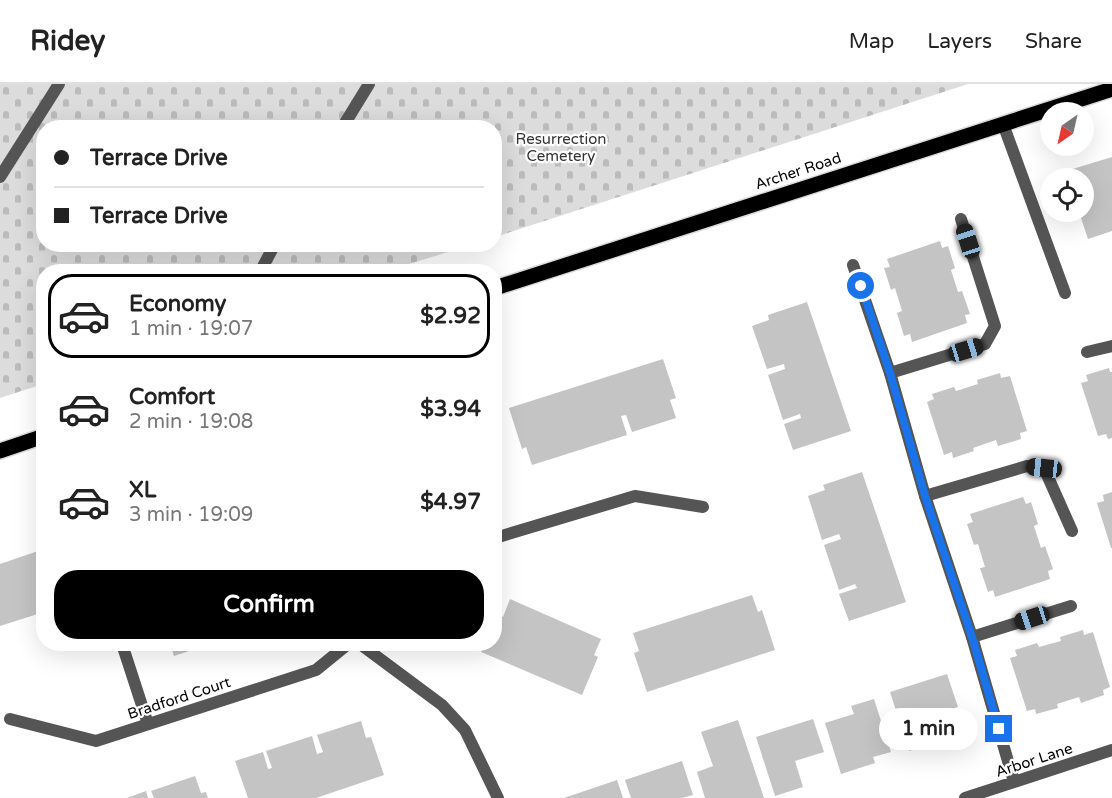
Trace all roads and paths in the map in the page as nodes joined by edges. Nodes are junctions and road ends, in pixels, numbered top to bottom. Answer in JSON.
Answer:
{"nodes":[{"id":1,"x":59,"y":84,"type":"edge"},
{"id":2,"x":369,"y":84,"type":"edge"},
{"id":3,"x":1112,"y":89,"type":"edge"},
{"id":4,"x":36,"y":120,"type":"edge"},
{"id":5,"x":36,"y":120,"type":"edge"},
{"id":6,"x":347,"y":120,"type":"edge"},
{"id":7,"x":1003,"y":124,"type":"junction"},
{"id":8,"x":0,"y":177,"type":"edge"},
{"id":9,"x":961,"y":219,"type":"dead end"},
{"id":10,"x":853,"y":265,"type":"dead end"},
{"id":11,"x":502,"y":286,"type":"edge"},
{"id":12,"x":1065,"y":293,"type":"dead end"},
{"id":13,"x":1112,"y":346,"type":"edge"},
{"id":14,"x":1087,"y":352,"type":"dead end"},
{"id":15,"x":890,"y":373,"type":"junction"},
{"id":16,"x":36,"y":439,"type":"edge"},
{"id":17,"x":0,"y":451,"type":"edge"},
{"id":18,"x":925,"y":496,"type":"junction"},
{"id":19,"x":703,"y":507,"type":"dead end"},
{"id":20,"x":1072,"y":531,"type":"dead end"},
{"id":21,"x":502,"y":536,"type":"edge"},
{"id":22,"x":1071,"y":606,"type":"dead end"},
{"id":23,"x":972,"y":637,"type":"junction"},
{"id":24,"x":124,"y":651,"type":"edge"},
{"id":25,"x":339,"y":651,"type":"edge"},
{"id":26,"x":369,"y":651,"type":"edge"},
{"id":27,"x":10,"y":719,"type":"dead end"},
{"id":28,"x":148,"y":724,"type":"junction"},
{"id":29,"x":1112,"y":750,"type":"edge"},
{"id":30,"x":1014,"y":782,"type":"junction"},
{"id":31,"x":498,"y":798,"type":"edge"},
{"id":32,"x":965,"y":798,"type":"edge"}],
"edges":[{"from":1,"to":5,"type":"street"},
{"from":2,"to":6,"type":"street"},
{"from":3,"to":7,"type":"main road","name":"Archer Road"},
{"from":4,"to":8,"type":"street"},
{"from":7,"to":11,"type":"main road","name":"Archer Road"},
{"from":7,"to":12,"type":"street"},
{"from":9,"to":15,"type":"street"},
{"from":10,"to":15,"type":"street"},
{"from":13,"to":14,"type":"street"},
{"from":15,"to":18,"type":"street"},
{"from":16,"to":17,"type":"main road"},
{"from":18,"to":20,"type":"street"},
{"from":18,"to":23,"type":"street"},
{"from":19,"to":21,"type":"street"},
{"from":22,"to":23,"type":"street"},
{"from":23,"to":30,"type":"street"},
{"from":24,"to":28,"type":"street"},
{"from":25,"to":28,"type":"street","name":"Bradford Court"},
{"from":26,"to":31,"type":"street"},
{"from":27,"to":28,"type":"street","name":"Bradford Court"},
{"from":29,"to":30,"type":"street","name":"Arbor Lane"},
{"from":30,"to":32,"type":"street","name":"Arbor Lane"}]}
